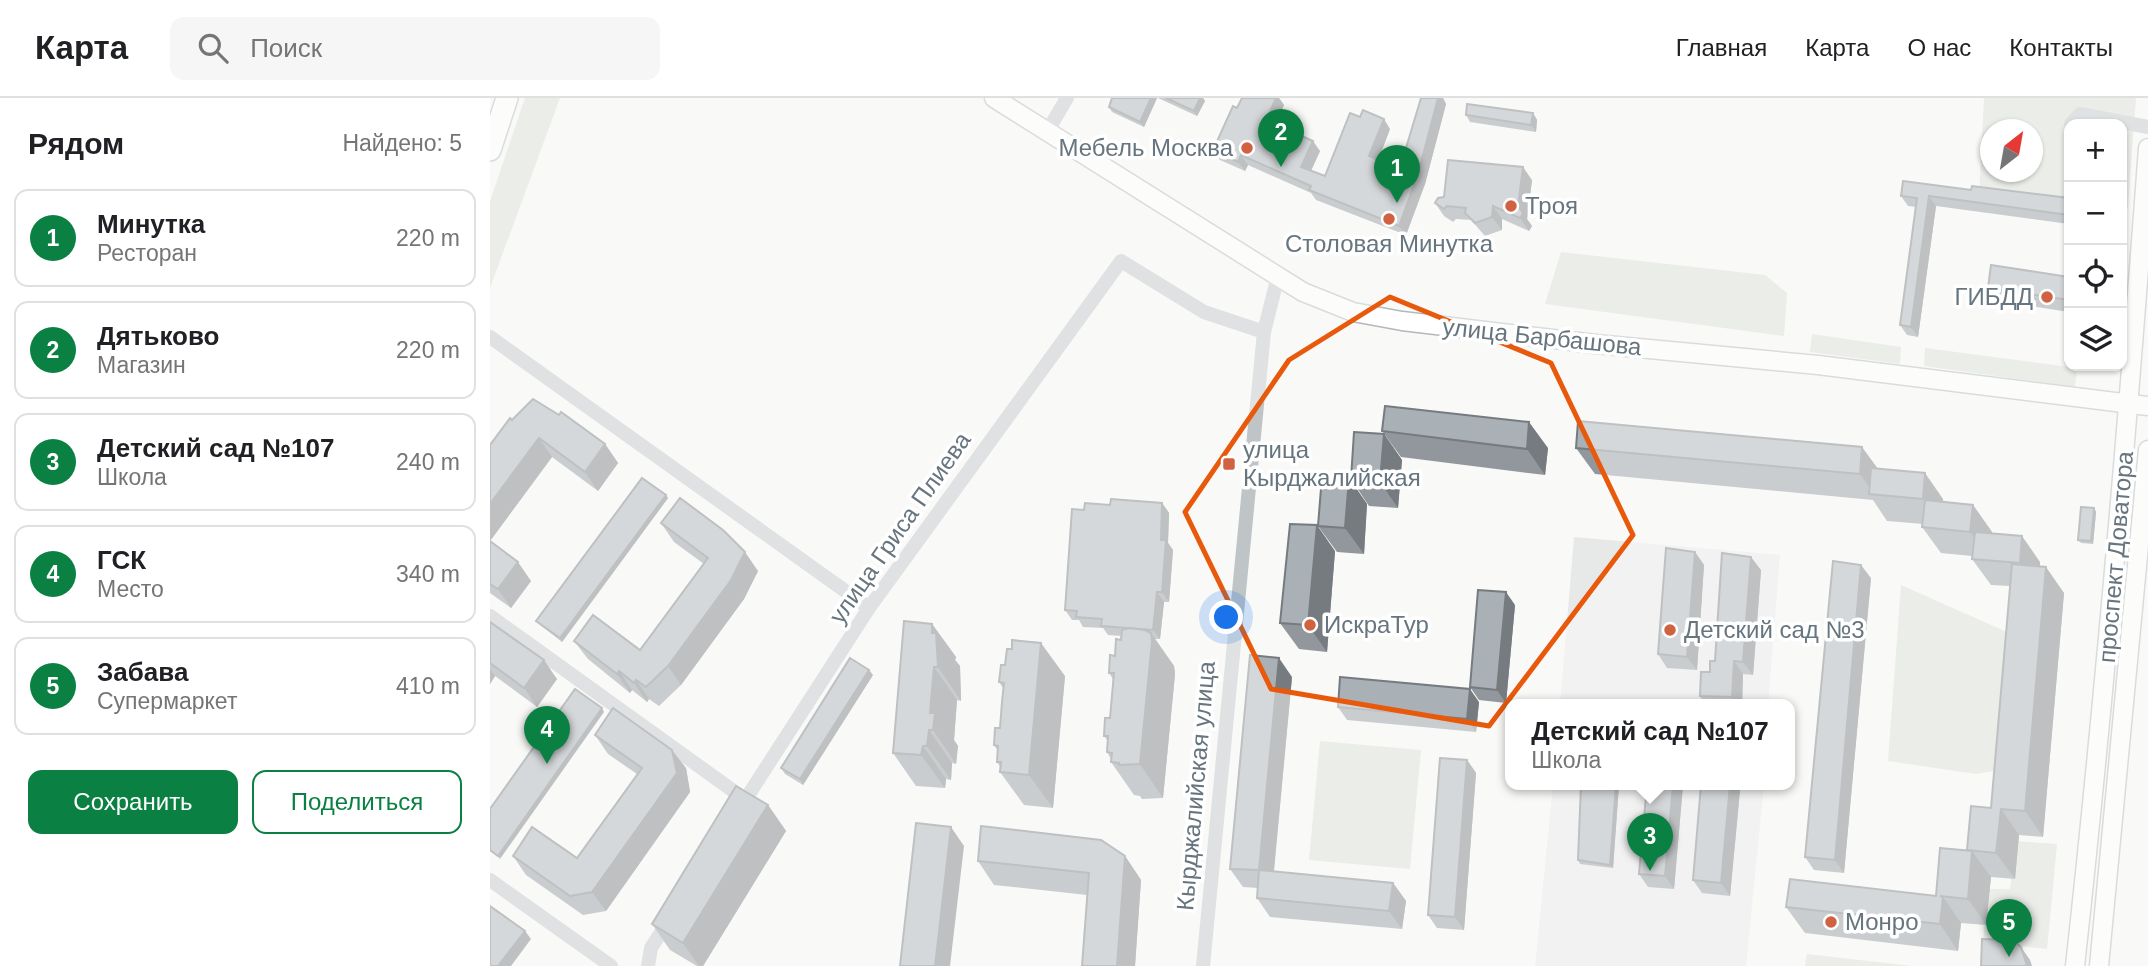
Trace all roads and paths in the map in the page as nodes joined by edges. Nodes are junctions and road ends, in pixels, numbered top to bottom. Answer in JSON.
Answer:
{"nodes":[{"id":1,"x":507,"y":98,"type":"edge"},
{"id":2,"x":994,"y":98,"type":"edge"},
{"id":3,"x":1067,"y":98,"type":"edge"},
{"id":4,"x":2077,"y":119,"type":"edge"},
{"id":5,"x":2107,"y":119,"type":"edge"},
{"id":6,"x":2127,"y":123,"type":"edge"},
{"id":7,"x":2148,"y":127,"type":"edge"},
{"id":8,"x":1047,"y":132,"type":"junction"},
{"id":9,"x":2148,"y":148,"type":"edge"},
{"id":10,"x":490,"y":150,"type":"edge"},
{"id":11,"x":1278,"y":276,"type":"junction"},
{"id":12,"x":1264,"y":332,"type":"junction"},
{"id":13,"x":490,"y":337,"type":"edge"},
{"id":14,"x":2130,"y":404,"type":"junction"},
{"id":15,"x":2148,"y":406,"type":"edge"},
{"id":16,"x":2148,"y":450,"type":"edge"},
{"id":17,"x":869,"y":608,"type":"junction"},
{"id":18,"x":490,"y":616,"type":"edge"},
{"id":19,"x":746,"y":800,"type":"junction"},
{"id":20,"x":731,"y":821,"type":"edge"},
{"id":21,"x":490,"y":880,"type":"edge"},
{"id":22,"x":680,"y":902,"type":"edge"},
{"id":23,"x":611,"y":966,"type":"edge"},
{"id":24,"x":648,"y":966,"type":"edge"},
{"id":25,"x":1203,"y":966,"type":"edge"},
{"id":26,"x":2075,"y":966,"type":"edge"},
{"id":27,"x":2099,"y":966,"type":"edge"}],
"edges":[{"from":1,"to":10,"type":"highway"},
{"from":2,"to":8,"type":"main road","name":"улица Барбашова"},
{"from":3,"to":8,"type":"street"},
{"from":4,"to":5,"type":"street"},
{"from":6,"to":7,"type":"street"},
{"from":8,"to":11,"type":"main road","name":"улица Барбашова"},
{"from":9,"to":14,"type":"main road","name":"проспект Доватора"},
{"from":11,"to":12,"type":"street","name":"Кырджалийская улица"},
{"from":11,"to":14,"type":"main road","name":"улица Барбашова"},
{"from":12,"to":17,"type":"street","name":"улица Гриса Плиева"},
{"from":12,"to":25,"type":"street","name":"Кырджалийская улица"},
{"from":13,"to":17,"type":"street"},
{"from":14,"to":15,"type":"main road","name":"улица Барбашова"},
{"from":14,"to":26,"type":"main road","name":"проспект Доватора"},
{"from":16,"to":27,"type":"main road","name":"проспект Доватора"},
{"from":17,"to":19,"type":"street","name":"улица Гриса Плиева"},
{"from":18,"to":19,"type":"street"},
{"from":19,"to":20,"type":"street","name":"улица Гриса Плиева"},
{"from":21,"to":23,"type":"street"},
{"from":22,"to":24,"type":"street"}]}
